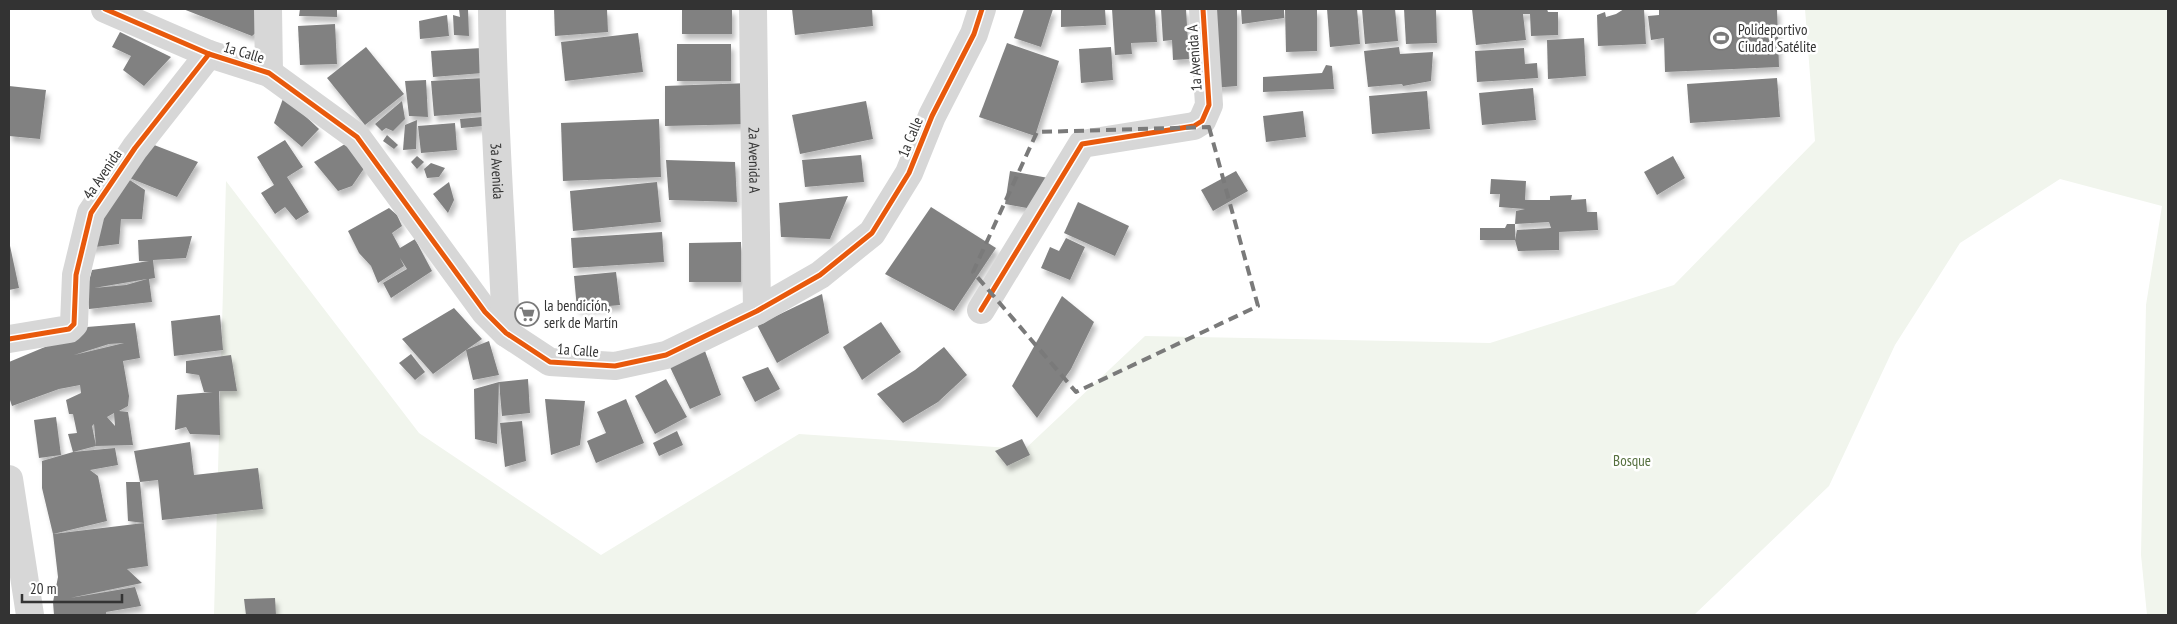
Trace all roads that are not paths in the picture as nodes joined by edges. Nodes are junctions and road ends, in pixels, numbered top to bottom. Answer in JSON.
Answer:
{"nodes":[{"id":1,"x":106,"y":9,"type":"edge"},
{"id":2,"x":268,"y":9,"type":"edge"},
{"id":3,"x":492,"y":9,"type":"edge"},
{"id":4,"x":753,"y":9,"type":"edge"},
{"id":5,"x":982,"y":9,"type":"edge"},
{"id":6,"x":1203,"y":9,"type":"edge"},
{"id":7,"x":209,"y":54,"type":"junction"},
{"id":8,"x":268,"y":73,"type":"junction"},
{"id":9,"x":981,"y":310,"type":"dead end"},
{"id":10,"x":757,"y":311,"type":"junction"},
{"id":11,"x":506,"y":333,"type":"junction"},
{"id":12,"x":9,"y":339,"type":"edge"},
{"id":13,"x":9,"y":479,"type":"edge"},
{"id":14,"x":30,"y":615,"type":"edge"}],
"edges":[{"from":1,"to":7,"type":"street","name":"1a Calle"},
{"from":2,"to":8,"type":"street"},
{"from":3,"to":11,"type":"street","name":"3a Avenida"},
{"from":4,"to":10,"type":"street","name":"2a Avenida A"},
{"from":5,"to":10,"type":"street","name":"1a Calle"},
{"from":6,"to":9,"type":"street","name":"1a Avenida A"},
{"from":7,"to":8,"type":"street","name":"1a Calle"},
{"from":7,"to":12,"type":"street","name":"4a Avenida"},
{"from":8,"to":11,"type":"street","name":"1a Calle"},
{"from":10,"to":11,"type":"street","name":"1a Calle"},
{"from":13,"to":14,"type":"street"}]}
